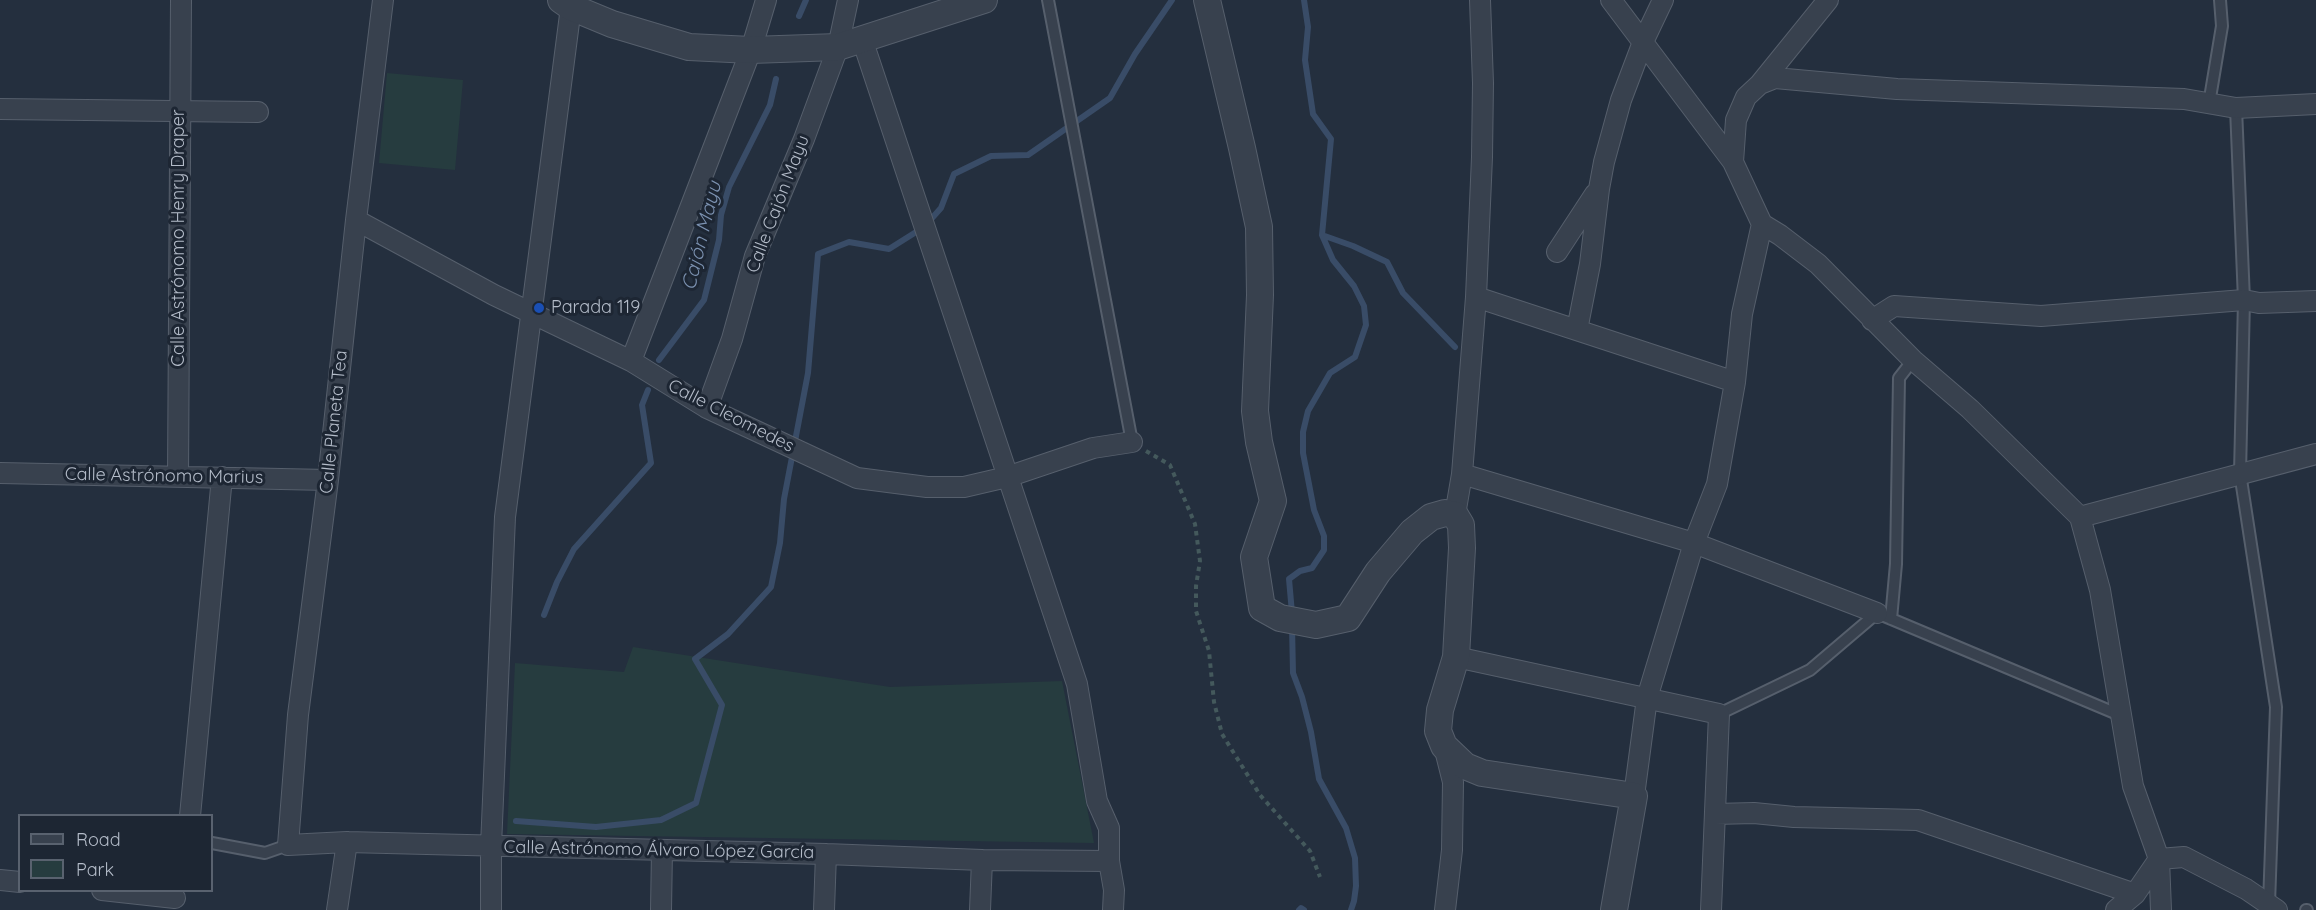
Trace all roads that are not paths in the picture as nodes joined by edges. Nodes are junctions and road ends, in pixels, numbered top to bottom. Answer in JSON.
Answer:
{"nodes":[{"id":1,"x":181,"y":0,"type":"edge"},
{"id":2,"x":383,"y":0,"type":"edge"},
{"id":3,"x":766,"y":0,"type":"edge"},
{"id":4,"x":849,"y":0,"type":"edge"},
{"id":5,"x":984,"y":0,"type":"edge"},
{"id":6,"x":1048,"y":0,"type":"edge"},
{"id":7,"x":1207,"y":0,"type":"edge"},
{"id":8,"x":1480,"y":0,"type":"edge"},
{"id":9,"x":1494,"y":0,"type":"edge"},
{"id":10,"x":1611,"y":0,"type":"edge"},
{"id":11,"x":1663,"y":0,"type":"edge"},
{"id":12,"x":1828,"y":0,"type":"edge"},
{"id":13,"x":2220,"y":0,"type":"edge"},
{"id":14,"x":566,"y":4,"type":"edge"},
{"id":15,"x":1481,"y":35,"type":"junction"},
{"id":16,"x":862,"y":39,"type":"junction"},
{"id":17,"x":1643,"y":42,"type":"junction"},
{"id":18,"x":838,"y":47,"type":"junction"},
{"id":19,"x":752,"y":50,"type":"junction"},
{"id":20,"x":1760,"y":84,"type":"junction"},
{"id":21,"x":2316,"y":104,"type":"edge"},
{"id":22,"x":2209,"y":105,"type":"junction"},
{"id":23,"x":2236,"y":108,"type":"junction"},
{"id":24,"x":0,"y":109,"type":"edge"},
{"id":25,"x":180,"y":111,"type":"junction"},
{"id":26,"x":258,"y":112,"type":"dead end"},
{"id":27,"x":1733,"y":162,"type":"junction"},
{"id":28,"x":1599,"y":189,"type":"junction"},
{"id":29,"x":356,"y":220,"type":"junction"},
{"id":30,"x":1762,"y":224,"type":"junction"},
{"id":31,"x":1557,"y":252,"type":"dead end"},
{"id":32,"x":1476,"y":297,"type":"junction"},
{"id":33,"x":2244,"y":300,"type":"junction"},
{"id":34,"x":2316,"y":301,"type":"edge"},
{"id":35,"x":531,"y":311,"type":"junction"},
{"id":36,"x":1872,"y":320,"type":"junction"},
{"id":37,"x":1577,"y":330,"type":"junction"},
{"id":38,"x":1913,"y":360,"type":"junction"},
{"id":39,"x":631,"y":361,"type":"junction"},
{"id":40,"x":1736,"y":382,"type":"junction"},
{"id":41,"x":707,"y":408,"type":"junction"},
{"id":42,"x":1132,"y":442,"type":"joint"},
{"id":43,"x":2316,"y":454,"type":"edge"},
{"id":44,"x":0,"y":473,"type":"edge"},
{"id":45,"x":2240,"y":473,"type":"junction"},
{"id":46,"x":1462,"y":474,"type":"junction"},
{"id":47,"x":178,"y":477,"type":"junction"},
{"id":48,"x":222,"y":477,"type":"junction"},
{"id":49,"x":1007,"y":477,"type":"junction"},
{"id":50,"x":328,"y":480,"type":"junction"},
{"id":51,"x":1455,"y":515,"type":"junction"},
{"id":52,"x":2079,"y":517,"type":"junction"},
{"id":53,"x":1694,"y":543,"type":"junction"},
{"id":54,"x":1884,"y":616,"type":"junction"},
{"id":55,"x":1456,"y":657,"type":"junction"},
{"id":56,"x":1647,"y":698,"type":"junction"},
{"id":57,"x":1719,"y":714,"type":"junction"},
{"id":58,"x":2122,"y":716,"type":"junction"},
{"id":59,"x":1443,"y":746,"type":"junction"},
{"id":60,"x":1634,"y":796,"type":"junction"},
{"id":61,"x":190,"y":814,"type":"edge"},
{"id":62,"x":1715,"y":814,"type":"junction"},
{"id":63,"x":347,"y":842,"type":"junction"},
{"id":64,"x":213,"y":843,"type":"edge"},
{"id":65,"x":288,"y":845,"type":"junction"},
{"id":66,"x":491,"y":846,"type":"junction"},
{"id":67,"x":662,"y":850,"type":"junction"},
{"id":68,"x":825,"y":854,"type":"junction"},
{"id":69,"x":2159,"y":859,"type":"junction"},
{"id":70,"x":982,"y":860,"type":"junction"},
{"id":71,"x":1109,"y":861,"type":"junction"},
{"id":72,"x":0,"y":880,"type":"edge"},
{"id":73,"x":18,"y":882,"type":"edge"},
{"id":74,"x":110,"y":892,"type":"edge"},
{"id":75,"x":2134,"y":894,"type":"junction"},
{"id":76,"x":175,"y":900,"type":"edge"},
{"id":77,"x":2273,"y":907,"type":"edge"},
{"id":78,"x":337,"y":910,"type":"edge"},
{"id":79,"x":491,"y":910,"type":"edge"},
{"id":80,"x":661,"y":910,"type":"edge"},
{"id":81,"x":824,"y":910,"type":"edge"},
{"id":82,"x":980,"y":910,"type":"edge"},
{"id":83,"x":1113,"y":910,"type":"edge"},
{"id":84,"x":1445,"y":910,"type":"edge"},
{"id":85,"x":1614,"y":910,"type":"edge"},
{"id":86,"x":1711,"y":910,"type":"edge"},
{"id":87,"x":2116,"y":910,"type":"edge"},
{"id":88,"x":2161,"y":910,"type":"edge"}],
"edges":[{"from":1,"to":25,"type":"street","name":"Calle Astrónomo Henry Draper"},
{"from":2,"to":29,"type":"street","name":"Calle Planeta Tea"},
{"from":3,"to":19,"type":"street"},
{"from":4,"to":18,"type":"street","name":"Calle Cajón Mayu"},
{"from":5,"to":16,"type":"street"},
{"from":6,"to":42,"type":"lane"},
{"from":7,"to":51,"type":"street"},
{"from":8,"to":15,"type":"street"},
{"from":9,"to":15,"type":"street"},
{"from":10,"to":17,"type":"street"},
{"from":11,"to":17,"type":"street"},
{"from":12,"to":20,"type":"street"},
{"from":13,"to":22,"type":"lane"},
{"from":14,"to":19,"type":"street"},
{"from":14,"to":35,"type":"street"},
{"from":15,"to":32,"type":"street"},
{"from":16,"to":18,"type":"street"},
{"from":16,"to":49,"type":"street"},
{"from":17,"to":27,"type":"street"},
{"from":17,"to":28,"type":"street"},
{"from":18,"to":19,"type":"street"},
{"from":18,"to":41,"type":"street","name":"Calle Cajón Mayu"},
{"from":19,"to":39,"type":"street"},
{"from":20,"to":22,"type":"street"},
{"from":20,"to":27,"type":"street"},
{"from":21,"to":23,"type":"street"},
{"from":22,"to":23,"type":"street"},
{"from":23,"to":33,"type":"lane"},
{"from":24,"to":25,"type":"street"},
{"from":25,"to":26,"type":"street"},
{"from":25,"to":47,"type":"street","name":"Calle Astrónomo Henry Draper"},
{"from":27,"to":30,"type":"street"},
{"from":28,"to":31,"type":"street"},
{"from":28,"to":37,"type":"street"},
{"from":29,"to":35,"type":"street","name":"Calle Cleomedes"},
{"from":29,"to":50,"type":"street","name":"Calle Planeta Tea"},
{"from":30,"to":36,"type":"street"},
{"from":30,"to":40,"type":"street"},
{"from":32,"to":37,"type":"street"},
{"from":32,"to":46,"type":"street"},
{"from":33,"to":34,"type":"street"},
{"from":33,"to":36,"type":"street"},
{"from":33,"to":45,"type":"lane"},
{"from":35,"to":39,"type":"street","name":"Calle Cleomedes"},
{"from":35,"to":66,"type":"street"},
{"from":36,"to":38,"type":"street"},
{"from":37,"to":40,"type":"street"},
{"from":38,"to":52,"type":"street"},
{"from":38,"to":54,"type":"lane"},
{"from":39,"to":41,"type":"street","name":"Calle Cleomedes"},
{"from":40,"to":53,"type":"street"},
{"from":41,"to":49,"type":"street","name":"Calle Cleomedes"},
{"from":42,"to":49,"type":"street","name":"Calle Cleomedes"},
{"from":43,"to":45,"type":"street"},
{"from":44,"to":47,"type":"street","name":"Calle Astrónomo Marius"},
{"from":45,"to":52,"type":"street"},
{"from":45,"to":77,"type":"lane"},
{"from":46,"to":51,"type":"street"},
{"from":46,"to":53,"type":"street"},
{"from":47,"to":48,"type":"street","name":"Calle Astrónomo Marius"},
{"from":48,"to":50,"type":"street","name":"Calle Astrónomo Marius"},
{"from":48,"to":61,"type":"street"},
{"from":49,"to":71,"type":"street"},
{"from":50,"to":65,"type":"street","name":"Calle Planeta Tea"},
{"from":51,"to":55,"type":"street"},
{"from":52,"to":58,"type":"street"},
{"from":53,"to":54,"type":"street"},
{"from":53,"to":56,"type":"street"},
{"from":54,"to":57,"type":"lane"},
{"from":54,"to":58,"type":"lane"},
{"from":55,"to":56,"type":"street"},
{"from":55,"to":59,"type":"street"},
{"from":56,"to":57,"type":"street"},
{"from":56,"to":60,"type":"street"},
{"from":57,"to":62,"type":"street"},
{"from":58,"to":69,"type":"street"},
{"from":59,"to":60,"type":"street"},
{"from":59,"to":84,"type":"street"},
{"from":60,"to":85,"type":"street"},
{"from":62,"to":75,"type":"street"},
{"from":62,"to":86,"type":"street"},
{"from":63,"to":65,"type":"street","name":"Calle Astrónomo Álvaro López García"},
{"from":63,"to":66,"type":"street","name":"Calle Astrónomo Álvaro López García"},
{"from":63,"to":78,"type":"street"},
{"from":64,"to":65,"type":"lane","name":"Calle Astrónomo Álvaro López García"},
{"from":66,"to":67,"type":"street","name":"Calle Astrónomo Álvaro López García"},
{"from":66,"to":79,"type":"street"},
{"from":67,"to":68,"type":"street","name":"Calle Astrónomo Álvaro López García"},
{"from":67,"to":80,"type":"street"},
{"from":68,"to":70,"type":"street","name":"Calle Astrónomo Álvaro López García"},
{"from":68,"to":81,"type":"street"},
{"from":69,"to":75,"type":"street"},
{"from":69,"to":77,"type":"street"},
{"from":69,"to":88,"type":"street"},
{"from":70,"to":71,"type":"street","name":"Calle Astrónomo Álvaro López García"},
{"from":70,"to":82,"type":"street"},
{"from":71,"to":83,"type":"street"},
{"from":72,"to":73,"type":"street"},
{"from":74,"to":76,"type":"street"},
{"from":75,"to":87,"type":"street"}]}
